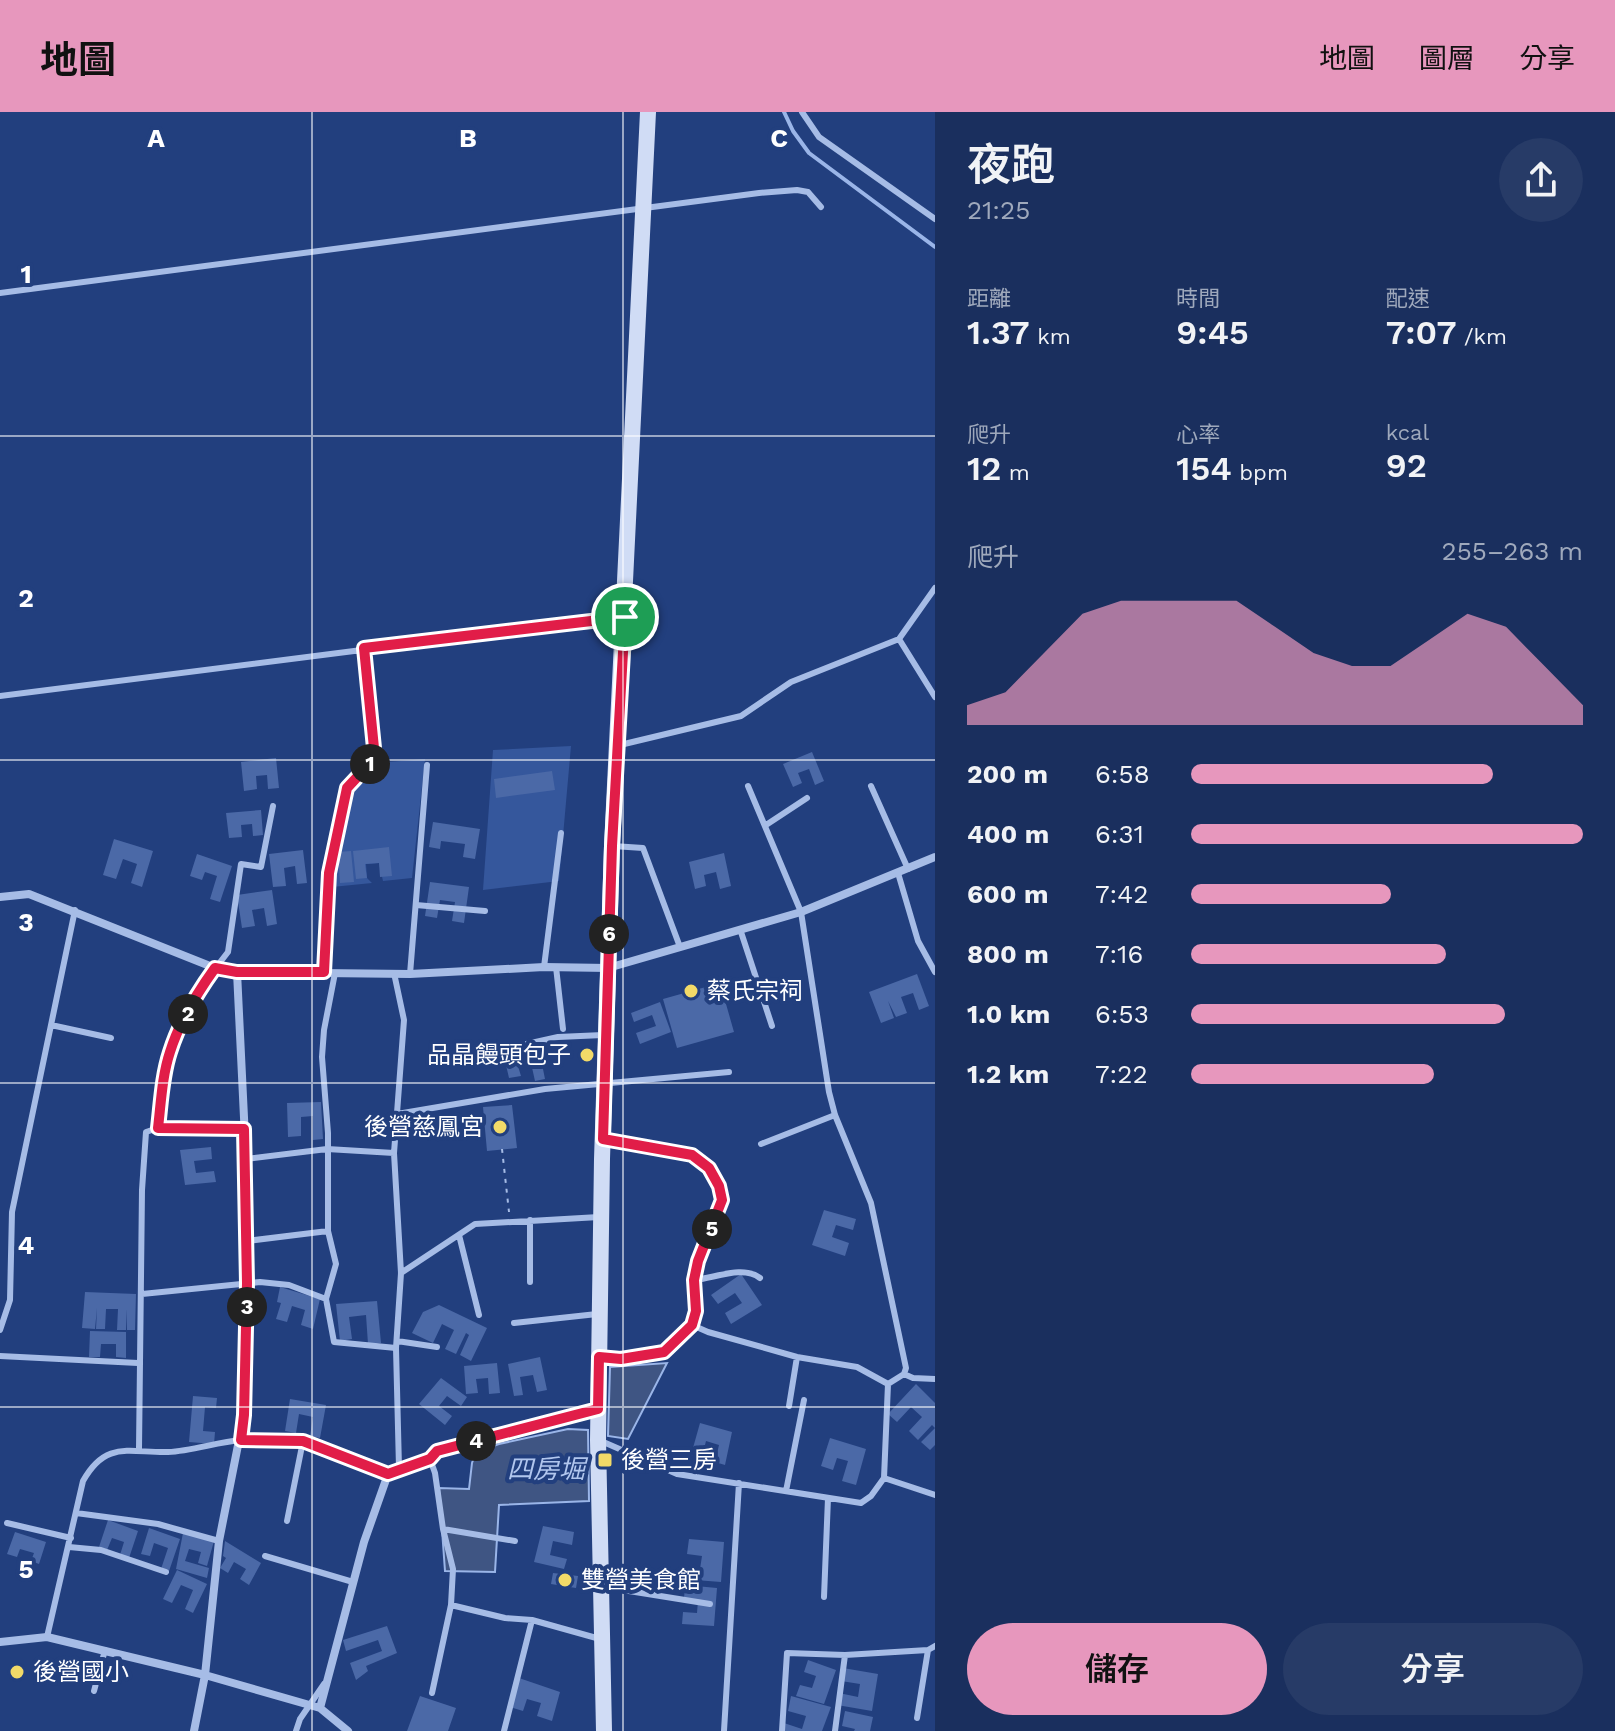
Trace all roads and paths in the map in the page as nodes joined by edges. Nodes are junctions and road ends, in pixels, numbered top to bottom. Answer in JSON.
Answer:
{"nodes":[{"id":1,"x":648,"y":112,"type":"edge"},
{"id":2,"x":802,"y":112,"type":"edge"},
{"id":3,"x":821,"y":207,"type":"dead end"},
{"id":4,"x":643,"y":210,"type":"junction"},
{"id":5,"x":935,"y":219,"type":"edge"},
{"id":6,"x":0,"y":293,"type":"edge"},
{"id":7,"x":935,"y":588,"type":"edge"},
{"id":8,"x":625,"y":617,"type":"junction"},
{"id":9,"x":899,"y":639,"type":"junction"},
{"id":10,"x":364,"y":648,"type":"junction"},
{"id":11,"x":0,"y":696,"type":"edge"},
{"id":12,"x":935,"y":697,"type":"edge"},
{"id":13,"x":617,"y":745,"type":"junction"},
{"id":14,"x":427,"y":765,"type":"dead end"},
{"id":15,"x":748,"y":786,"type":"dead end"},
{"id":16,"x":871,"y":786,"type":"dead end"},
{"id":17,"x":807,"y":798,"type":"dead end"},
{"id":18,"x":273,"y":806,"type":"dead end"},
{"id":19,"x":766,"y":825,"type":"junction"},
{"id":20,"x":561,"y":833,"type":"dead end"},
{"id":21,"x":612,"y":846,"type":"junction"},
{"id":22,"x":935,"y":857,"type":"edge"},
{"id":23,"x":908,"y":869,"type":"junction"},
{"id":24,"x":898,"y":873,"type":"junction"},
{"id":25,"x":0,"y":897,"type":"edge"},
{"id":26,"x":416,"y":905,"type":"junction"},
{"id":27,"x":75,"y":910,"type":"junction"},
{"id":28,"x":485,"y":911,"type":"dead end"},
{"id":29,"x":801,"y":912,"type":"junction"},
{"id":30,"x":740,"y":929,"type":"junction"},
{"id":31,"x":680,"y":947,"type":"junction"},
{"id":32,"x":544,"y":967,"type":"junction"},
{"id":33,"x":556,"y":967,"type":"junction"},
{"id":34,"x":215,"y":968,"type":"junction"},
{"id":35,"x":608,"y":968,"type":"junction"},
{"id":36,"x":237,"y":972,"type":"junction"},
{"id":37,"x":324,"y":972,"type":"junction"},
{"id":38,"x":935,"y":972,"type":"edge"},
{"id":39,"x":335,"y":973,"type":"junction"},
{"id":40,"x":394,"y":973,"type":"junction"},
{"id":41,"x":410,"y":974,"type":"junction"},
{"id":42,"x":51,"y":1025,"type":"junction"},
{"id":43,"x":772,"y":1026,"type":"dead end"},
{"id":44,"x":563,"y":1029,"type":"dead end"},
{"id":45,"x":606,"y":1035,"type":"junction"},
{"id":46,"x":111,"y":1038,"type":"dead end"},
{"id":47,"x":486,"y":1053,"type":"dead end"},
{"id":48,"x":729,"y":1072,"type":"dead end"},
{"id":49,"x":605,"y":1086,"type":"junction"},
{"id":50,"x":397,"y":1114,"type":"junction"},
{"id":51,"x":835,"y":1115,"type":"junction"},
{"id":52,"x":158,"y":1128,"type":"junction"},
{"id":53,"x":244,"y":1129,"type":"junction"},
{"id":54,"x":603,"y":1139,"type":"junction"},
{"id":55,"x":761,"y":1144,"type":"dead end"},
{"id":56,"x":327,"y":1149,"type":"junction"},
{"id":57,"x":502,"y":1149,"type":"dead end"},
{"id":58,"x":394,"y":1153,"type":"junction"},
{"id":59,"x":246,"y":1159,"type":"junction"},
{"id":60,"x":601,"y":1217,"type":"junction"},
{"id":61,"x":530,"y":1220,"type":"junction"},
{"id":62,"x":510,"y":1221,"type":"junction"},
{"id":63,"x":328,"y":1231,"type":"junction"},
{"id":64,"x":459,"y":1235,"type":"junction"},
{"id":65,"x":247,"y":1241,"type":"junction"},
{"id":66,"x":401,"y":1273,"type":"junction"},
{"id":67,"x":760,"y":1278,"type":"dead end"},
{"id":68,"x":694,"y":1280,"type":"junction"},
{"id":69,"x":530,"y":1282,"type":"dead end"},
{"id":70,"x":247,"y":1283,"type":"junction"},
{"id":71,"x":142,"y":1294,"type":"junction"},
{"id":72,"x":326,"y":1299,"type":"junction"},
{"id":73,"x":10,"y":1300,"type":"junction"},
{"id":74,"x":0,"y":1302,"type":"edge"},
{"id":75,"x":601,"y":1314,"type":"junction"},
{"id":76,"x":479,"y":1315,"type":"dead end"},
{"id":77,"x":514,"y":1323,"type":"dead end"},
{"id":78,"x":692,"y":1325,"type":"junction"},
{"id":79,"x":0,"y":1330,"type":"edge"},
{"id":80,"x":396,"y":1344,"type":"junction"},
{"id":81,"x":437,"y":1347,"type":"dead end"},
{"id":82,"x":0,"y":1356,"type":"edge"},
{"id":83,"x":599,"y":1357,"type":"junction"},
{"id":84,"x":797,"y":1357,"type":"junction"},
{"id":85,"x":138,"y":1363,"type":"junction"},
{"id":86,"x":904,"y":1374,"type":"junction"},
{"id":87,"x":935,"y":1379,"type":"edge"},
{"id":88,"x":888,"y":1384,"type":"junction"},
{"id":89,"x":804,"y":1400,"type":"dead end"},
{"id":90,"x":789,"y":1406,"type":"dead end"},
{"id":91,"x":598,"y":1409,"type":"junction"},
{"id":92,"x":241,"y":1440,"type":"junction"},
{"id":93,"x":598,"y":1440,"type":"junction"},
{"id":94,"x":303,"y":1441,"type":"junction"},
{"id":95,"x":139,"y":1449,"type":"junction"},
{"id":96,"x":430,"y":1459,"type":"junction"},
{"id":97,"x":399,"y":1468,"type":"junction"},
{"id":98,"x":388,"y":1474,"type":"junction"},
{"id":99,"x":884,"y":1478,"type":"junction"},
{"id":100,"x":739,"y":1483,"type":"junction"},
{"id":101,"x":786,"y":1491,"type":"junction"},
{"id":102,"x":935,"y":1495,"type":"edge"},
{"id":103,"x":828,"y":1498,"type":"junction"},
{"id":104,"x":76,"y":1513,"type":"junction"},
{"id":105,"x":287,"y":1521,"type":"dead end"},
{"id":106,"x":7,"y":1523,"type":"dead end"},
{"id":107,"x":443,"y":1529,"type":"junction"},
{"id":108,"x":71,"y":1538,"type":"junction"},
{"id":109,"x":219,"y":1541,"type":"junction"},
{"id":110,"x":515,"y":1541,"type":"dead end"},
{"id":111,"x":69,"y":1547,"type":"junction"},
{"id":112,"x":265,"y":1556,"type":"dead end"},
{"id":113,"x":166,"y":1572,"type":"dead end"},
{"id":114,"x":353,"y":1582,"type":"junction"},
{"id":115,"x":600,"y":1587,"type":"junction"},
{"id":116,"x":824,"y":1597,"type":"dead end"},
{"id":117,"x":710,"y":1604,"type":"dead end"},
{"id":118,"x":451,"y":1605,"type":"junction"},
{"id":119,"x":532,"y":1620,"type":"junction"},
{"id":120,"x":47,"y":1637,"type":"junction"},
{"id":121,"x":603,"y":1640,"type":"junction"},
{"id":122,"x":0,"y":1642,"type":"edge"},
{"id":123,"x":932,"y":1648,"type":"edge"},
{"id":124,"x":105,"y":1650,"type":"junction"},
{"id":125,"x":845,"y":1655,"type":"junction"},
{"id":126,"x":205,"y":1675,"type":"junction"},
{"id":127,"x":94,"y":1691,"type":"dead end"},
{"id":128,"x":432,"y":1693,"type":"dead end"},
{"id":129,"x":316,"y":1706,"type":"junction"},
{"id":130,"x":917,"y":1718,"type":"dead end"},
{"id":131,"x":194,"y":1731,"type":"edge"},
{"id":132,"x":296,"y":1731,"type":"edge"},
{"id":133,"x":348,"y":1731,"type":"edge"},
{"id":134,"x":504,"y":1731,"type":"edge"},
{"id":135,"x":604,"y":1731,"type":"edge"},
{"id":136,"x":724,"y":1731,"type":"edge"},
{"id":137,"x":782,"y":1731,"type":"edge"},
{"id":138,"x":835,"y":1731,"type":"edge"}],
"edges":[{"from":1,"to":4,"type":"street"},
{"from":2,"to":5,"type":"lane"},
{"from":3,"to":4,"type":"lane"},
{"from":4,"to":6,"type":"lane"},
{"from":4,"to":8,"type":"street"},
{"from":7,"to":9,"type":"lane"},
{"from":8,"to":10,"type":"lane"},
{"from":8,"to":13,"type":"street"},
{"from":9,"to":12,"type":"lane"},
{"from":9,"to":13,"type":"lane"},
{"from":10,"to":11,"type":"lane"},
{"from":10,"to":37,"type":"lane"},
{"from":13,"to":21,"type":"street"},
{"from":14,"to":26,"type":"lane"},
{"from":15,"to":19,"type":"lane"},
{"from":16,"to":23,"type":"lane"},
{"from":17,"to":19,"type":"lane"},
{"from":18,"to":34,"type":"lane"},
{"from":19,"to":29,"type":"lane"},
{"from":20,"to":32,"type":"lane"},
{"from":21,"to":31,"type":"lane"},
{"from":21,"to":35,"type":"street"},
{"from":22,"to":23,"type":"street"},
{"from":23,"to":24,"type":"street"},
{"from":24,"to":29,"type":"street"},
{"from":24,"to":38,"type":"lane"},
{"from":25,"to":27,"type":"street"},
{"from":26,"to":28,"type":"lane"},
{"from":26,"to":41,"type":"lane"},
{"from":27,"to":34,"type":"street"},
{"from":27,"to":42,"type":"lane"},
{"from":29,"to":30,"type":"street"},
{"from":29,"to":51,"type":"lane"},
{"from":30,"to":31,"type":"street"},
{"from":30,"to":43,"type":"lane"},
{"from":31,"to":35,"type":"street"},
{"from":32,"to":33,"type":"street"},
{"from":32,"to":41,"type":"street"},
{"from":33,"to":35,"type":"street"},
{"from":33,"to":44,"type":"lane"},
{"from":34,"to":36,"type":"street"},
{"from":34,"to":52,"type":"lane"},
{"from":35,"to":45,"type":"street"},
{"from":36,"to":37,"type":"street"},
{"from":36,"to":53,"type":"street"},
{"from":37,"to":39,"type":"street"},
{"from":39,"to":40,"type":"street"},
{"from":39,"to":56,"type":"lane"},
{"from":40,"to":41,"type":"street"},
{"from":40,"to":50,"type":"lane"},
{"from":42,"to":46,"type":"lane"},
{"from":42,"to":73,"type":"lane"},
{"from":45,"to":47,"type":"lane"},
{"from":45,"to":49,"type":"street"},
{"from":48,"to":49,"type":"lane"},
{"from":49,"to":50,"type":"lane"},
{"from":49,"to":54,"type":"street"},
{"from":50,"to":58,"type":"lane"},
{"from":51,"to":55,"type":"lane"},
{"from":51,"to":86,"type":"lane"},
{"from":52,"to":53,"type":"lane"},
{"from":52,"to":71,"type":"lane"},
{"from":53,"to":59,"type":"street"},
{"from":54,"to":60,"type":"street"},
{"from":54,"to":68,"type":"lane"},
{"from":56,"to":58,"type":"lane"},
{"from":56,"to":59,"type":"lane"},
{"from":56,"to":63,"type":"lane"},
{"from":57,"to":62,"type":"path"},
{"from":58,"to":66,"type":"lane"},
{"from":59,"to":65,"type":"street"},
{"from":60,"to":61,"type":"lane"},
{"from":60,"to":75,"type":"street"},
{"from":61,"to":62,"type":"lane"},
{"from":61,"to":69,"type":"lane"},
{"from":62,"to":64,"type":"lane"},
{"from":63,"to":65,"type":"lane"},
{"from":63,"to":72,"type":"lane"},
{"from":64,"to":66,"type":"lane"},
{"from":64,"to":76,"type":"lane"},
{"from":65,"to":70,"type":"street"},
{"from":66,"to":80,"type":"lane"},
{"from":67,"to":68,"type":"lane"},
{"from":68,"to":78,"type":"lane"},
{"from":70,"to":71,"type":"lane"},
{"from":70,"to":72,"type":"lane"},
{"from":70,"to":92,"type":"street"},
{"from":71,"to":85,"type":"lane"},
{"from":72,"to":80,"type":"lane"},
{"from":73,"to":74,"type":"lane"},
{"from":73,"to":79,"type":"lane"},
{"from":75,"to":77,"type":"lane"},
{"from":75,"to":83,"type":"street"},
{"from":78,"to":83,"type":"lane"},
{"from":78,"to":84,"type":"lane"},
{"from":80,"to":81,"type":"lane"},
{"from":80,"to":97,"type":"lane"},
{"from":82,"to":85,"type":"lane"},
{"from":83,"to":91,"type":"street"},
{"from":84,"to":88,"type":"lane"},
{"from":84,"to":90,"type":"lane"},
{"from":85,"to":95,"type":"lane"},
{"from":86,"to":87,"type":"lane"},
{"from":86,"to":88,"type":"lane"},
{"from":88,"to":99,"type":"lane"},
{"from":89,"to":101,"type":"lane"},
{"from":91,"to":93,"type":"street"},
{"from":91,"to":96,"type":"street"},
{"from":92,"to":94,"type":"lane"},
{"from":92,"to":95,"type":"lane"},
{"from":92,"to":109,"type":"street"},
{"from":93,"to":100,"type":"lane"},
{"from":93,"to":115,"type":"street"},
{"from":94,"to":98,"type":"lane"},
{"from":94,"to":105,"type":"lane"},
{"from":95,"to":104,"type":"lane"},
{"from":96,"to":97,"type":"street"},
{"from":96,"to":107,"type":"lane"},
{"from":97,"to":98,"type":"street"},
{"from":98,"to":114,"type":"street"},
{"from":99,"to":102,"type":"lane"},
{"from":99,"to":103,"type":"lane"},
{"from":100,"to":101,"type":"lane"},
{"from":100,"to":136,"type":"lane"},
{"from":101,"to":103,"type":"lane"},
{"from":103,"to":116,"type":"lane"},
{"from":104,"to":108,"type":"lane"},
{"from":104,"to":109,"type":"lane"},
{"from":106,"to":108,"type":"lane"},
{"from":107,"to":110,"type":"lane"},
{"from":107,"to":118,"type":"lane"},
{"from":108,"to":111,"type":"lane"},
{"from":109,"to":126,"type":"street"},
{"from":111,"to":113,"type":"lane"},
{"from":111,"to":120,"type":"lane"},
{"from":112,"to":114,"type":"lane"},
{"from":114,"to":129,"type":"street"},
{"from":115,"to":117,"type":"lane"},
{"from":115,"to":121,"type":"street"},
{"from":118,"to":119,"type":"lane"},
{"from":118,"to":128,"type":"lane"},
{"from":119,"to":121,"type":"lane"},
{"from":119,"to":134,"type":"lane"},
{"from":120,"to":122,"type":"street"},
{"from":120,"to":124,"type":"street"},
{"from":121,"to":135,"type":"street"},
{"from":123,"to":125,"type":"lane"},
{"from":123,"to":130,"type":"lane"},
{"from":124,"to":126,"type":"street"},
{"from":124,"to":127,"type":"lane"},
{"from":125,"to":137,"type":"lane"},
{"from":125,"to":138,"type":"lane"},
{"from":126,"to":129,"type":"street"},
{"from":126,"to":131,"type":"street"},
{"from":129,"to":132,"type":"lane"},
{"from":129,"to":133,"type":"street"}]}
